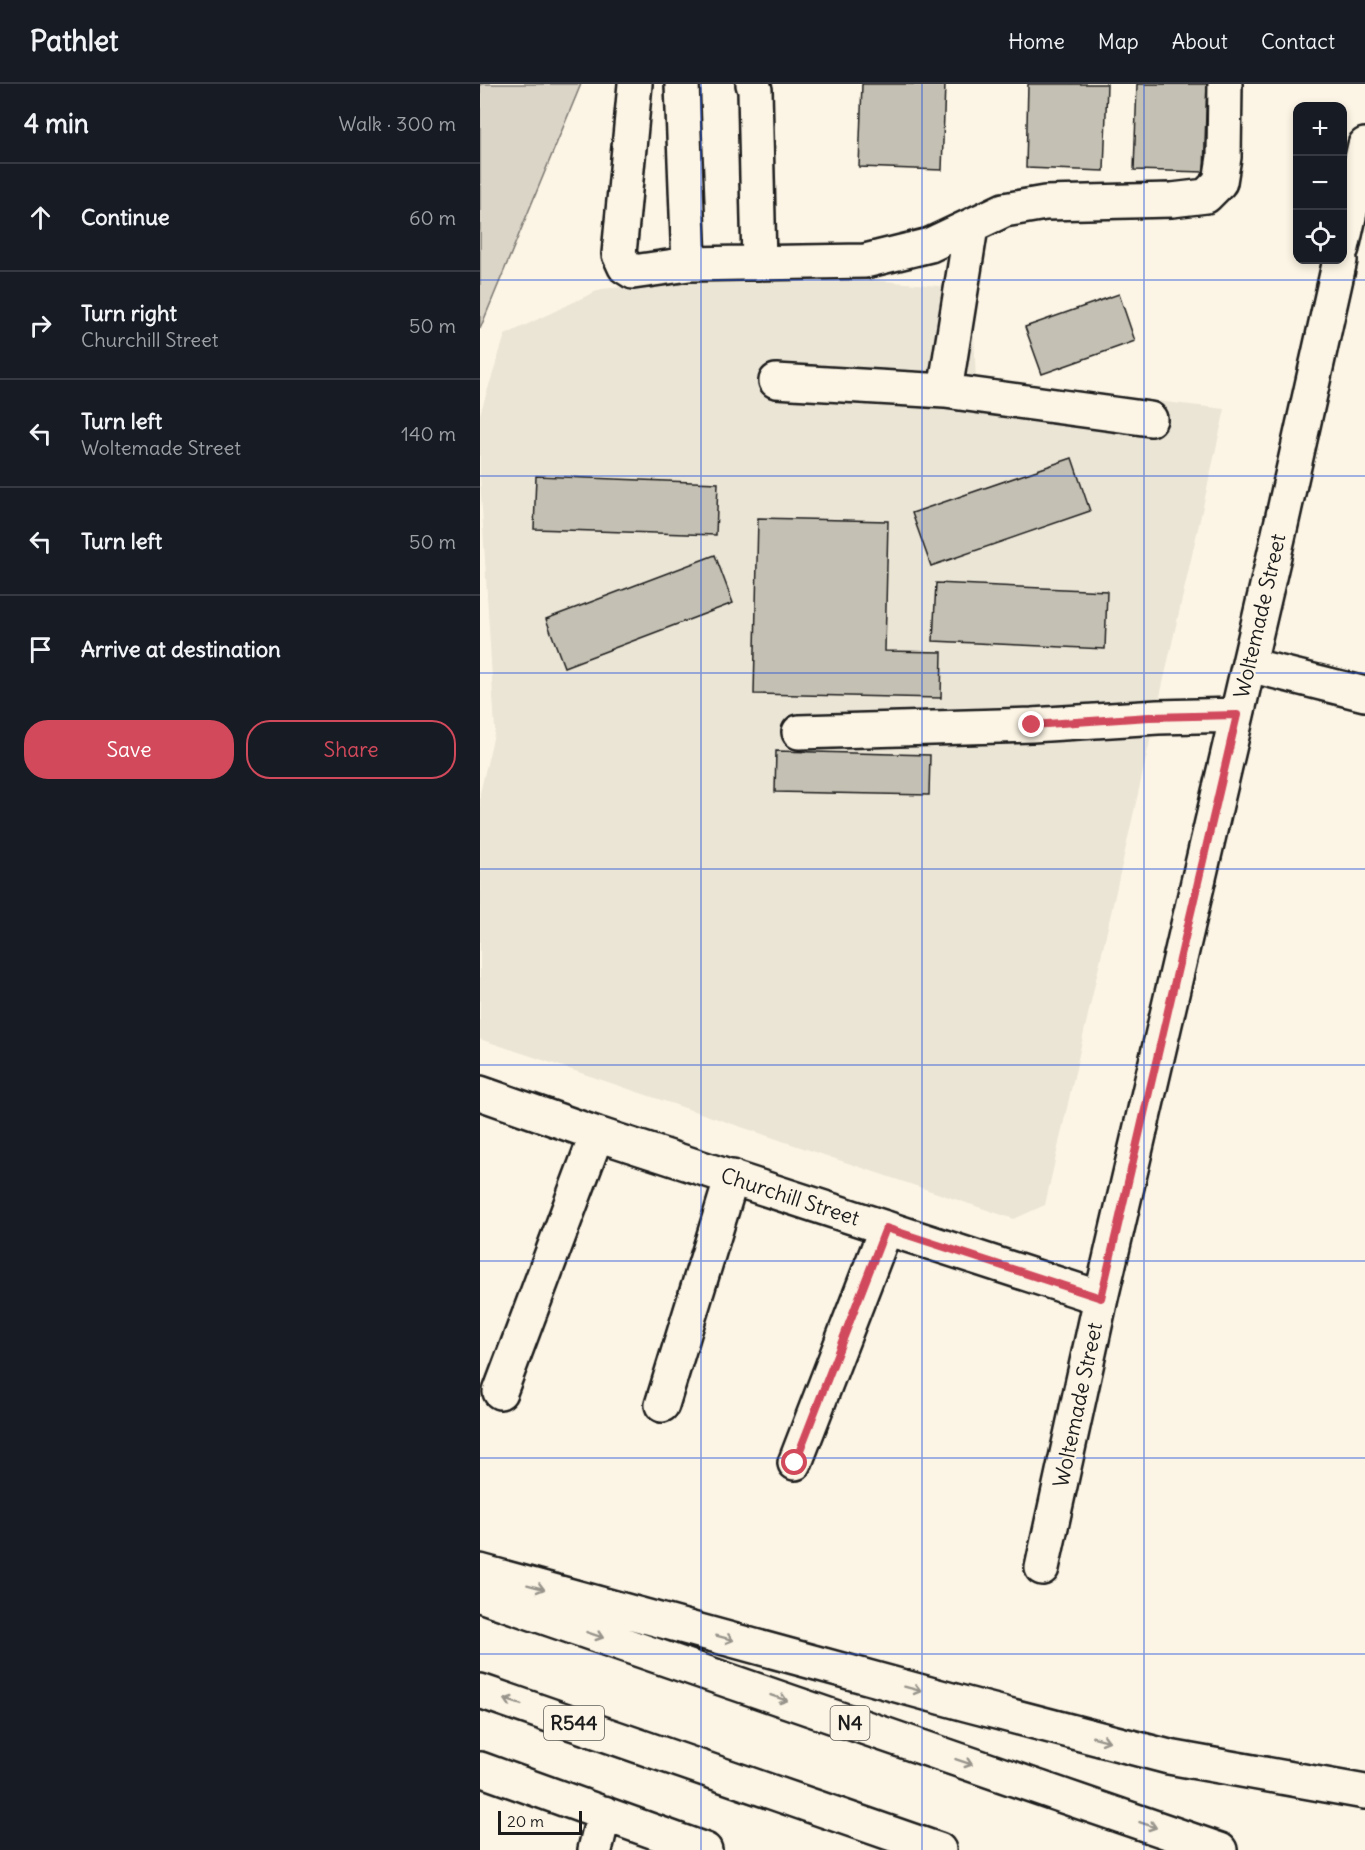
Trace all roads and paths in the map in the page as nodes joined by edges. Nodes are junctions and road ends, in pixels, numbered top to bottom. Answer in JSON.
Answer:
{"nodes":[{"id":1,"x":635,"y":84,"type":"edge"},
{"id":2,"x":682,"y":84,"type":"edge"},
{"id":3,"x":753,"y":84,"type":"edge"},
{"id":4,"x":1225,"y":84,"type":"edge"},
{"id":5,"x":1365,"y":146,"type":"edge"},
{"id":6,"x":1360,"y":190,"type":"edge"},
{"id":7,"x":971,"y":227,"type":"junction"},
{"id":8,"x":1347,"y":232,"type":"edge"},
{"id":9,"x":759,"y":263,"type":"junction"},
{"id":10,"x":688,"y":264,"type":"junction"},
{"id":11,"x":1339,"y":264,"type":"edge"},
{"id":12,"x":776,"y":381,"type":"dead end"},
{"id":13,"x":945,"y":392,"type":"junction"},
{"id":14,"x":1150,"y":419,"type":"dead end"},
{"id":15,"x":1249,"y":665,"type":"junction"},
{"id":16,"x":1365,"y":694,"type":"edge"},
{"id":17,"x":1237,"y":715,"type":"junction"},
{"id":18,"x":799,"y":732,"type":"dead end"},
{"id":19,"x":480,"y":1093,"type":"edge"},
{"id":20,"x":597,"y":1134,"type":"junction"},
{"id":21,"x":732,"y":1178,"type":"junction"},
{"id":22,"x":886,"y":1228,"type":"junction"},
{"id":23,"x":1101,"y":1298,"type":"junction"},
{"id":24,"x":500,"y":1392,"type":"dead end"},
{"id":25,"x":662,"y":1405,"type":"dead end"},
{"id":26,"x":795,"y":1463,"type":"dead end"},
{"id":27,"x":1042,"y":1568,"type":"dead end"},
{"id":28,"x":480,"y":1571,"type":"edge"},
{"id":29,"x":480,"y":1595,"type":"edge"},
{"id":30,"x":480,"y":1691,"type":"edge"},
{"id":31,"x":668,"y":1756,"type":"junction"},
{"id":32,"x":480,"y":1769,"type":"edge"},
{"id":33,"x":1365,"y":1792,"type":"edge"},
{"id":34,"x":604,"y":1813,"type":"junction"},
{"id":35,"x":595,"y":1850,"type":"edge"},
{"id":36,"x":705,"y":1850,"type":"edge"},
{"id":37,"x":874,"y":1850,"type":"edge"},
{"id":38,"x":939,"y":1850,"type":"edge"},
{"id":39,"x":1220,"y":1850,"type":"edge"}],
"edges":[{"from":1,"to":10,"type":"main road"},
{"from":2,"to":10,"type":"main road"},
{"from":3,"to":9,"type":"main road"},
{"from":4,"to":7,"type":"main road"},
{"from":5,"to":6,"type":"main road"},
{"from":6,"to":8,"type":"main road"},
{"from":7,"to":9,"type":"main road"},
{"from":7,"to":13,"type":"main road"},
{"from":9,"to":10,"type":"main road"},
{"from":11,"to":15,"type":"main road","name":"Woltemade Street"},
{"from":12,"to":13,"type":"main road"},
{"from":13,"to":14,"type":"main road"},
{"from":15,"to":16,"type":"main road"},
{"from":15,"to":17,"type":"main road","name":"Woltemade Street"},
{"from":17,"to":18,"type":"main road"},
{"from":17,"to":23,"type":"main road","name":"Woltemade Street"},
{"from":19,"to":20,"type":"main road","name":"Churchill Street"},
{"from":20,"to":21,"type":"main road","name":"Churchill Street"},
{"from":20,"to":24,"type":"main road"},
{"from":21,"to":22,"type":"main road","name":"Churchill Street"},
{"from":21,"to":25,"type":"main road"},
{"from":22,"to":23,"type":"main road","name":"Churchill Street"},
{"from":22,"to":26,"type":"main road"},
{"from":23,"to":27,"type":"main road","name":"Woltemade Street"},
{"from":28,"to":33,"type":"main road","one_way":true},
{"from":29,"to":39,"type":"main road","number":"N4","one_way":true},
{"from":31,"to":30,"type":"main road","number":"R544","one_way":true},
{"from":31,"to":37,"type":"main road"},
{"from":31,"to":38,"type":"main road"},
{"from":32,"to":34,"type":"main road"},
{"from":34,"to":35,"type":"main road"},
{"from":34,"to":36,"type":"main road"}]}
